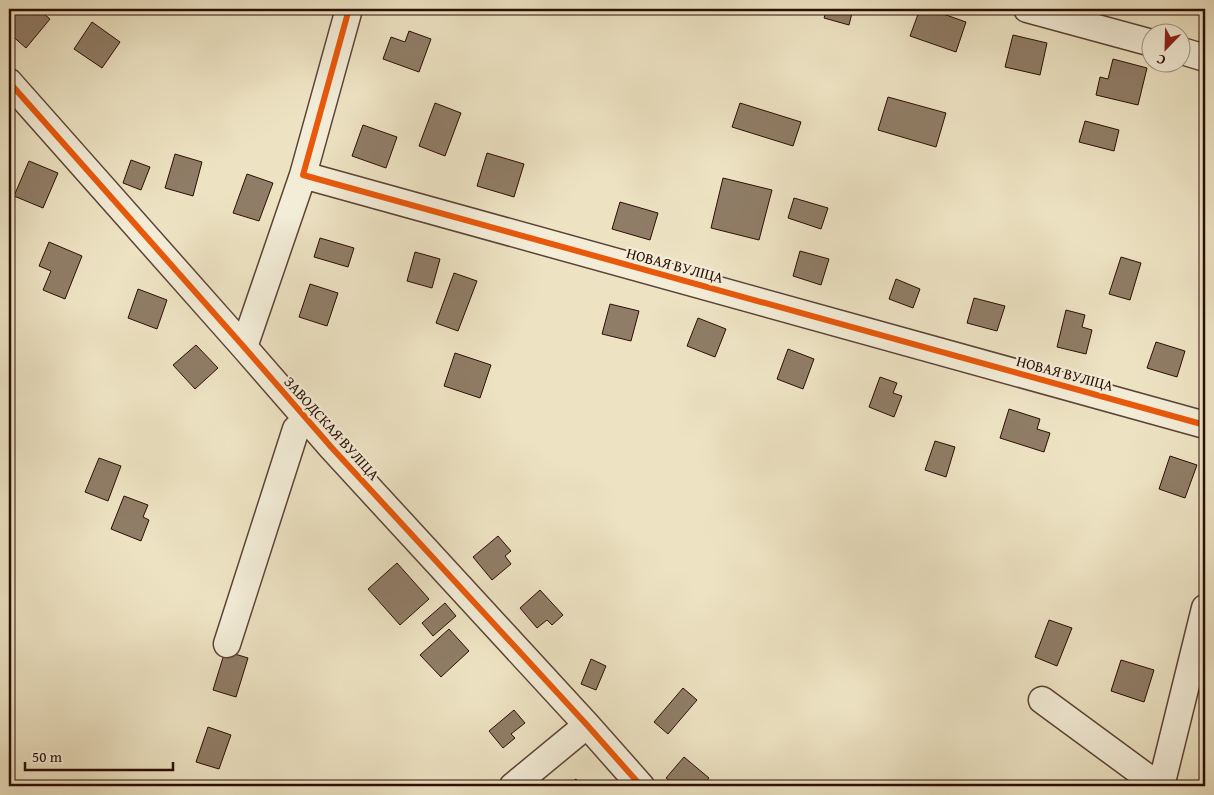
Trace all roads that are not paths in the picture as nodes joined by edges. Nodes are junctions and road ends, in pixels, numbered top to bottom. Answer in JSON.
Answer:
{"nodes":[{"id":1,"x":349,"y":9,"type":"edge"},
{"id":2,"x":1027,"y":9,"type":"edge"},
{"id":3,"x":1142,"y":40,"type":"edge"},
{"id":4,"x":1192,"y":54,"type":"edge"},
{"id":5,"x":1205,"y":58,"type":"edge"},
{"id":6,"x":9,"y":82,"type":"edge"},
{"id":7,"x":303,"y":175,"type":"junction"},
{"id":8,"x":244,"y":347,"type":"junction"},
{"id":9,"x":307,"y":420,"type":"junction"},
{"id":10,"x":1205,"y":424,"type":"edge"},
{"id":11,"x":1205,"y":608,"type":"edge"},
{"id":12,"x":227,"y":644,"type":"dead end"},
{"id":13,"x":1042,"y":700,"type":"dead end"},
{"id":14,"x":587,"y":725,"type":"junction"},
{"id":15,"x":513,"y":786,"type":"edge"},
{"id":16,"x":641,"y":786,"type":"edge"},
{"id":17,"x":1160,"y":786,"type":"edge"}],
"edges":[{"from":1,"to":7,"type":"street"},
{"from":2,"to":3,"type":"street"},
{"from":4,"to":5,"type":"street"},
{"from":6,"to":8,"type":"street","name":"ЗАВОДСКАЯ ВУЛІЦА"},
{"from":7,"to":8,"type":"street"},
{"from":7,"to":10,"type":"street","name":"НОВАЯ ВУЛІЦА"},
{"from":8,"to":9,"type":"street","name":"ЗАВОДСКАЯ ВУЛІЦА"},
{"from":9,"to":12,"type":"street"},
{"from":9,"to":14,"type":"street","name":"ЗАВОДСКАЯ ВУЛІЦА"},
{"from":11,"to":17,"type":"street"},
{"from":13,"to":17,"type":"street"},
{"from":14,"to":15,"type":"street"},
{"from":14,"to":16,"type":"street","name":"ЗАВОДСКАЯ ВУЛІЦА"}]}
